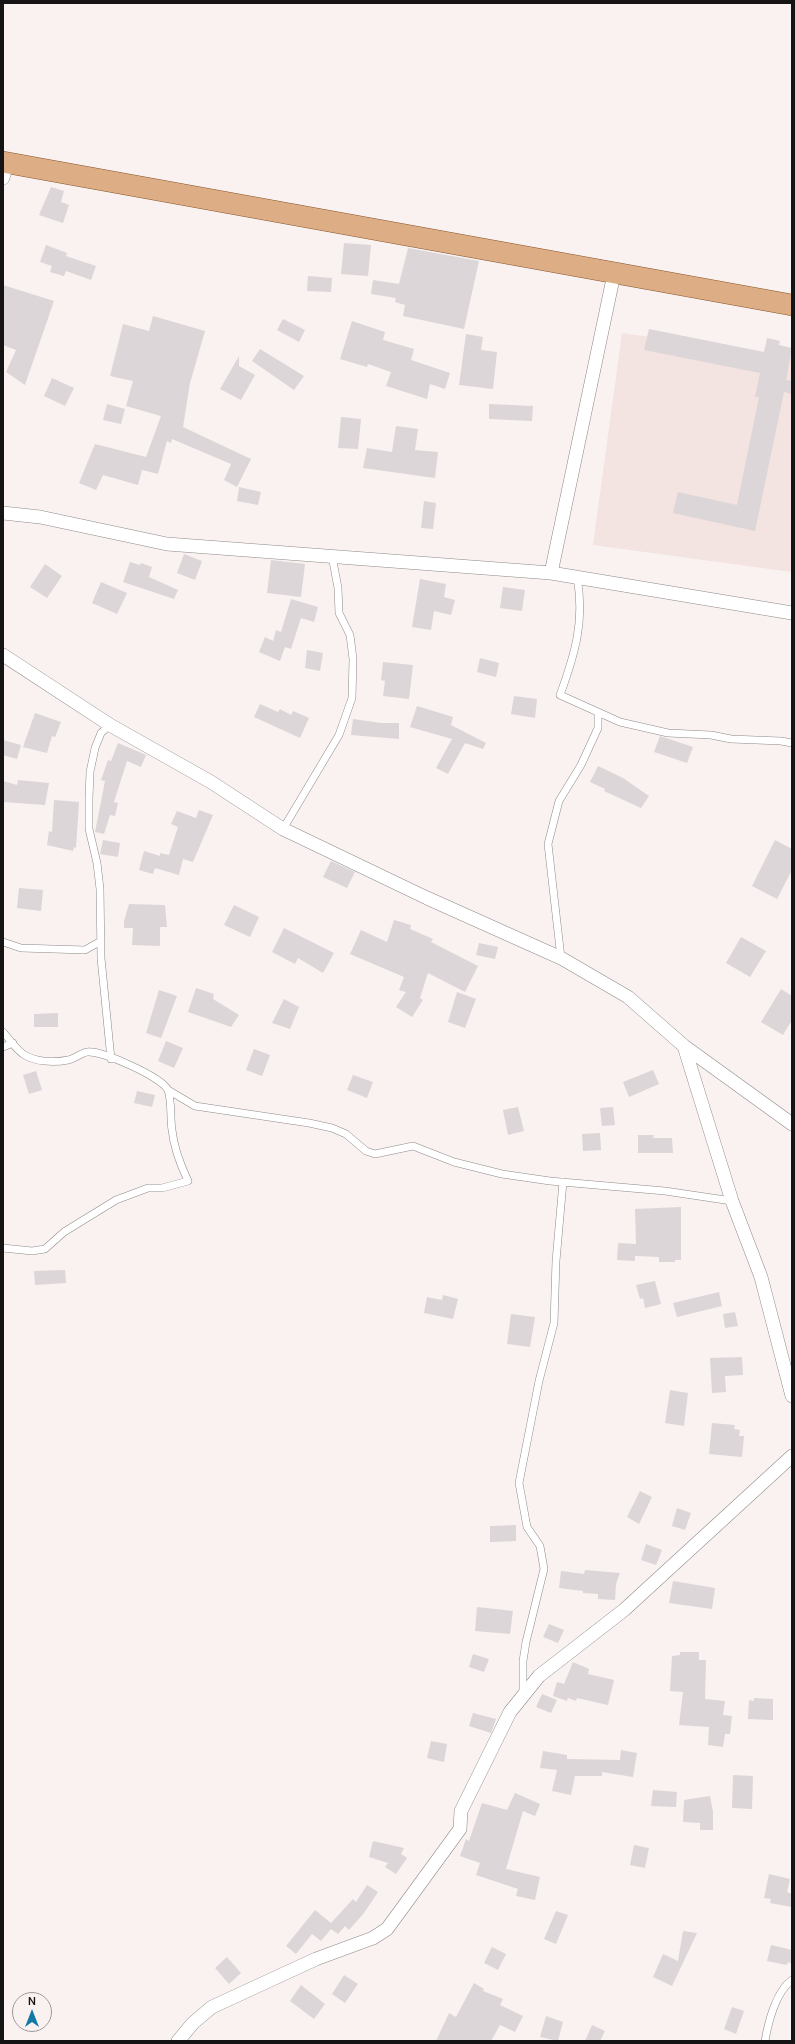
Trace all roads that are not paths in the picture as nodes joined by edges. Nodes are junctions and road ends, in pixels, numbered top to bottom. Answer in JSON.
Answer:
{"nodes":[{"id":1,"x":4,"y":168,"type":"edge"},
{"id":2,"x":614,"y":274,"type":"junction"},
{"id":3,"x":792,"y":305,"type":"edge"},
{"id":4,"x":3,"y":513,"type":"edge"},
{"id":5,"x":332,"y":556,"type":"junction"},
{"id":6,"x":551,"y":573,"type":"junction"},
{"id":7,"x":577,"y":577,"type":"junction"},
{"id":8,"x":792,"y":613,"type":"edge"},
{"id":9,"x":3,"y":655,"type":"edge"},
{"id":10,"x":598,"y":713,"type":"junction"},
{"id":11,"x":110,"y":725,"type":"junction"},
{"id":12,"x":792,"y":743,"type":"edge"},
{"id":13,"x":283,"y":829,"type":"junction"},
{"id":14,"x":3,"y":942,"type":"edge"},
{"id":15,"x":100,"y":942,"type":"junction"},
{"id":16,"x":562,"y":958,"type":"junction"},
{"id":17,"x":3,"y":1032,"type":"edge"},
{"id":18,"x":13,"y":1043,"type":"junction"},
{"id":19,"x":684,"y":1046,"type":"junction"},
{"id":20,"x":3,"y":1047,"type":"edge"},
{"id":21,"x":111,"y":1059,"type":"junction"},
{"id":22,"x":168,"y":1090,"type":"junction"},
{"id":23,"x":792,"y":1124,"type":"edge"},
{"id":24,"x":562,"y":1182,"type":"junction"},
{"id":25,"x":732,"y":1201,"type":"junction"},
{"id":26,"x":3,"y":1248,"type":"edge"},
{"id":27,"x":792,"y":1396,"type":"edge"},
{"id":28,"x":792,"y":1456,"type":"edge"},
{"id":29,"x":523,"y":1695,"type":"junction"},
{"id":30,"x":792,"y":1980,"type":"edge"},
{"id":31,"x":178,"y":2041,"type":"edge"},
{"id":32,"x":765,"y":2041,"type":"edge"}],
"edges":[{"from":1,"to":2,"type":"main road"},
{"from":2,"to":3,"type":"main road"},
{"from":2,"to":6,"type":"street"},
{"from":4,"to":5,"type":"street"},
{"from":5,"to":6,"type":"street"},
{"from":5,"to":13,"type":"lane"},
{"from":6,"to":7,"type":"street"},
{"from":7,"to":8,"type":"street"},
{"from":7,"to":10,"type":"lane"},
{"from":9,"to":11,"type":"street"},
{"from":10,"to":12,"type":"lane"},
{"from":10,"to":16,"type":"lane"},
{"from":11,"to":13,"type":"street"},
{"from":11,"to":15,"type":"lane"},
{"from":13,"to":16,"type":"street"},
{"from":14,"to":15,"type":"lane"},
{"from":15,"to":21,"type":"lane"},
{"from":16,"to":19,"type":"street"},
{"from":17,"to":18,"type":"lane"},
{"from":18,"to":20,"type":"lane"},
{"from":18,"to":21,"type":"lane"},
{"from":19,"to":23,"type":"street"},
{"from":19,"to":25,"type":"street"},
{"from":21,"to":22,"type":"lane"},
{"from":22,"to":24,"type":"lane"},
{"from":22,"to":26,"type":"lane"},
{"from":24,"to":25,"type":"lane"},
{"from":24,"to":29,"type":"lane"},
{"from":25,"to":27,"type":"street"},
{"from":28,"to":29,"type":"street"},
{"from":29,"to":31,"type":"street"},
{"from":30,"to":32,"type":"lane"}]}
